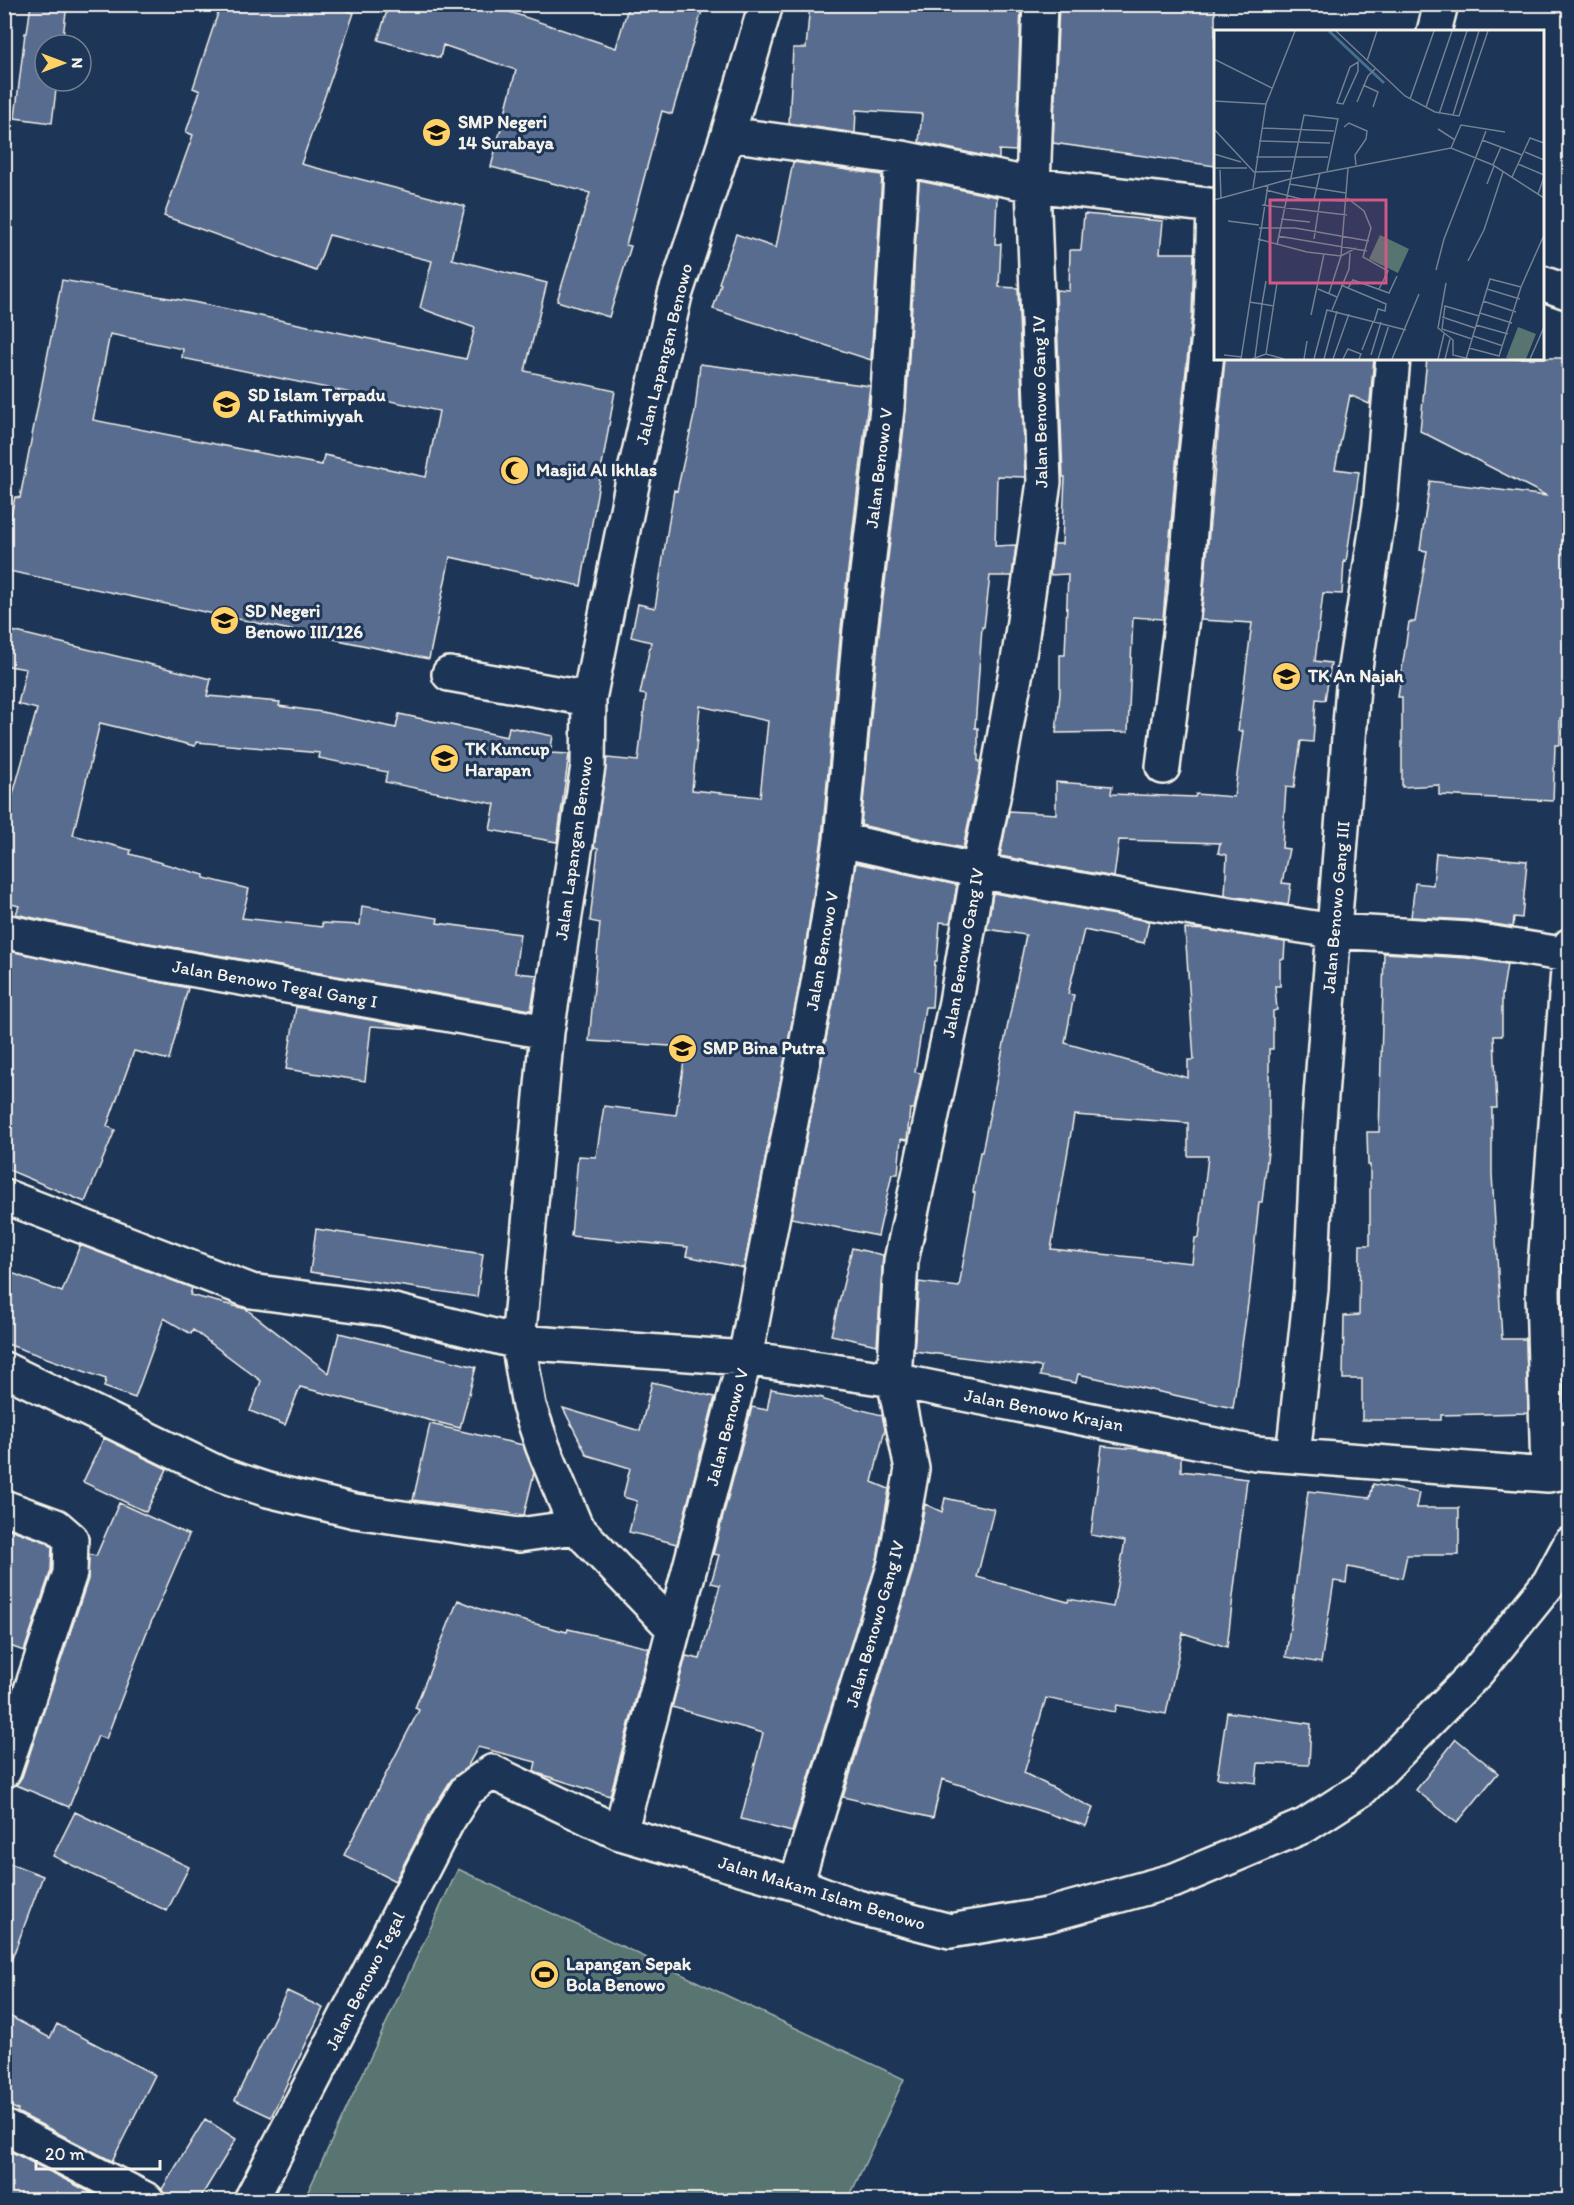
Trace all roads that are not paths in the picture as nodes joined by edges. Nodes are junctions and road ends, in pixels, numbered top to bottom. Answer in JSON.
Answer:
{"nodes":[{"id":1,"x":766,"y":4,"type":"edge"},
{"id":2,"x":1040,"y":4,"type":"edge"},
{"id":3,"x":1441,"y":4,"type":"edge"},
{"id":4,"x":1434,"y":30,"type":"edge"},
{"id":5,"x":728,"y":134,"type":"junction"},
{"id":6,"x":902,"y":158,"type":"junction"},
{"id":7,"x":1033,"y":185,"type":"junction"},
{"id":8,"x":1214,"y":206,"type":"edge"},
{"id":9,"x":1214,"y":234,"type":"edge"},
{"id":10,"x":1544,"y":284,"type":"edge"},
{"id":11,"x":1569,"y":293,"type":"edge"},
{"id":12,"x":1393,"y":360,"type":"edge"},
{"id":13,"x":449,"y":674,"type":"dead end"},
{"id":14,"x":589,"y":699,"type":"junction"},
{"id":15,"x":1163,"y":767,"type":"dead end"},
{"id":16,"x":841,"y":840,"type":"junction"},
{"id":17,"x":978,"y":871,"type":"junction"},
{"id":18,"x":4,"y":931,"type":"edge"},
{"id":19,"x":1334,"y":931,"type":"junction"},
{"id":20,"x":1569,"y":950,"type":"edge"},
{"id":21,"x":546,"y":1032,"type":"junction"},
{"id":22,"x":4,"y":1196,"type":"edge"},
{"id":23,"x":518,"y":1342,"type":"junction"},
{"id":24,"x":745,"y":1358,"type":"junction"},
{"id":25,"x":4,"y":1369,"type":"edge"},
{"id":26,"x":894,"y":1380,"type":"junction"},
{"id":27,"x":1293,"y":1456,"type":"junction"},
{"id":28,"x":1559,"y":1473,"type":"edge"},
{"id":29,"x":4,"y":1507,"type":"edge"},
{"id":30,"x":576,"y":1527,"type":"junction"},
{"id":31,"x":1569,"y":1544,"type":"edge"},
{"id":32,"x":673,"y":1628,"type":"junction"},
{"id":33,"x":4,"y":1771,"type":"edge"},
{"id":34,"x":492,"y":1772,"type":"joint"},
{"id":35,"x":620,"y":1833,"type":"junction"},
{"id":36,"x":796,"y":1884,"type":"junction"},
{"id":37,"x":4,"y":2127,"type":"edge"},
{"id":38,"x":147,"y":2200,"type":"edge"},
{"id":39,"x":251,"y":2200,"type":"edge"}],
"edges":[{"from":1,"to":5,"type":"street","name":"Jalan Lapangan Benowo"},
{"from":2,"to":7,"type":"street","name":"Jalan Benowo Gang IV"},
{"from":3,"to":4,"type":"street"},
{"from":5,"to":6,"type":"street"},
{"from":5,"to":14,"type":"street","name":"Jalan Lapangan Benowo"},
{"from":6,"to":7,"type":"street"},
{"from":6,"to":16,"type":"street","name":"Jalan Benowo V"},
{"from":7,"to":8,"type":"street"},
{"from":7,"to":17,"type":"street","name":"Jalan Benowo Gang IV"},
{"from":9,"to":15,"type":"street"},
{"from":10,"to":11,"type":"street"},
{"from":12,"to":19,"type":"street","name":"Jalan Benowo Gang III"},
{"from":13,"to":14,"type":"street"},
{"from":14,"to":21,"type":"street","name":"Jalan Lapangan Benowo"},
{"from":16,"to":17,"type":"street"},
{"from":16,"to":24,"type":"street","name":"Jalan Benowo V"},
{"from":17,"to":19,"type":"street"},
{"from":17,"to":26,"type":"street","name":"Jalan Benowo Gang IV"},
{"from":18,"to":21,"type":"street","name":"Jalan Benowo Tegal Gang I"},
{"from":19,"to":20,"type":"street"},
{"from":19,"to":27,"type":"street","name":"Jalan Benowo Gang III"},
{"from":20,"to":28,"type":"street"},
{"from":21,"to":23,"type":"street","name":"Jalan Lapangan Benowo"},
{"from":22,"to":23,"type":"street","name":"Jalan Benowo Krajan"},
{"from":23,"to":24,"type":"street","name":"Jalan Benowo Krajan"},
{"from":23,"to":30,"type":"street","name":"Jalan Lapangan Benowo"},
{"from":24,"to":26,"type":"street","name":"Jalan Benowo Krajan"},
{"from":24,"to":32,"type":"street","name":"Jalan Benowo V"},
{"from":25,"to":30,"type":"street"},
{"from":26,"to":27,"type":"street","name":"Jalan Benowo Krajan"},
{"from":26,"to":36,"type":"street","name":"Jalan Benowo Gang IV"},
{"from":27,"to":28,"type":"street","name":"Jalan Benowo Krajan"},
{"from":29,"to":33,"type":"street"},
{"from":30,"to":32,"type":"street","name":"Jalan Lapangan Benowo"},
{"from":31,"to":36,"type":"street","name":"Jalan Makam Islam Benowo"},
{"from":32,"to":35,"type":"street","name":"Jalan Benowo V"},
{"from":34,"to":35,"type":"street","name":"Jalan Makam Islam Benowo"},
{"from":34,"to":39,"type":"street","name":"Jalan Benowo Tegal"},
{"from":35,"to":36,"type":"street","name":"Jalan Makam Islam Benowo"},
{"from":37,"to":38,"type":"street"}]}
